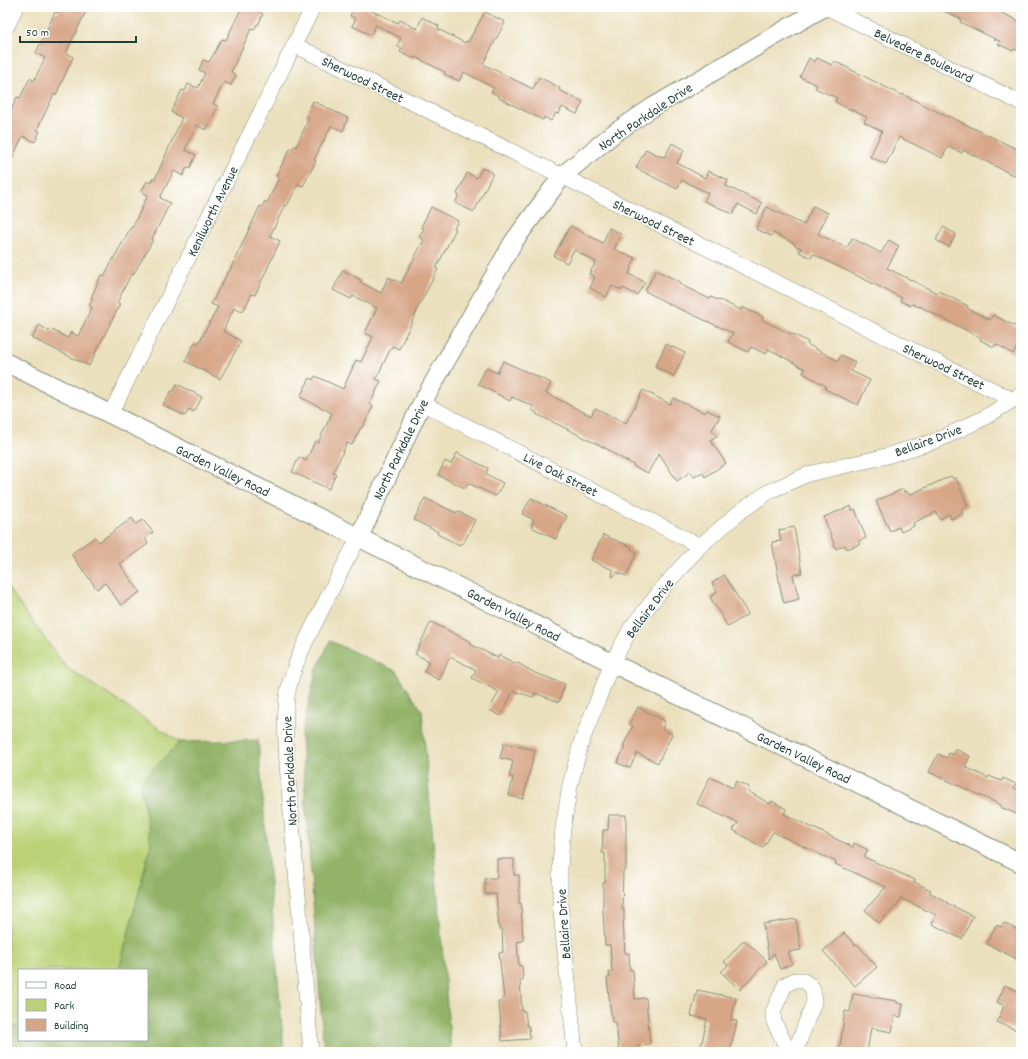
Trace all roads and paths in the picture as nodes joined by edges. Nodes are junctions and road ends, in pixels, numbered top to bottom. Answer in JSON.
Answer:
{"nodes":[{"id":1,"x":16,"y":7,"type":"edge"},
{"id":2,"x":313,"y":7,"type":"edge"},
{"id":3,"x":825,"y":7,"type":"edge"},
{"id":4,"x":7,"y":26,"type":"edge"},
{"id":5,"x":294,"y":46,"type":"junction"},
{"id":6,"x":1021,"y":103,"type":"edge"},
{"id":7,"x":562,"y":176,"type":"junction"},
{"id":8,"x":7,"y":363,"type":"edge"},
{"id":9,"x":1017,"y":397,"type":"edge"},
{"id":10,"x":422,"y":403,"type":"junction"},
{"id":11,"x":110,"y":415,"type":"junction"},
{"id":12,"x":359,"y":537,"type":"junction"},
{"id":13,"x":700,"y":546,"type":"junction"},
{"id":14,"x":612,"y":663,"type":"junction"},
{"id":15,"x":1021,"y":863,"type":"edge"},
{"id":16,"x":311,"y":1052,"type":"edge"},
{"id":17,"x":575,"y":1052,"type":"edge"},
{"id":18,"x":789,"y":1052,"type":"edge"},
{"id":19,"x":795,"y":1052,"type":"edge"}],
"edges":[{"from":1,"to":4,"type":"street"},
{"from":2,"to":5,"type":"street","name":"Kenilworth Avenue"},
{"from":3,"to":6,"type":"street","name":"Belvedere Boulevard"},
{"from":3,"to":7,"type":"street","name":"North Parkdale Drive"},
{"from":5,"to":7,"type":"street","name":"Sherwood Street"},
{"from":5,"to":11,"type":"street","name":"Kenilworth Avenue"},
{"from":7,"to":9,"type":"street","name":"Sherwood Street"},
{"from":7,"to":10,"type":"street","name":"North Parkdale Drive"},
{"from":8,"to":11,"type":"street","name":"Garden Valley Road"},
{"from":9,"to":13,"type":"street","name":"Bellaire Drive"},
{"from":10,"to":12,"type":"street","name":"North Parkdale Drive"},
{"from":10,"to":13,"type":"street","name":"Live Oak Street"},
{"from":11,"to":12,"type":"street","name":"Garden Valley Road"},
{"from":12,"to":14,"type":"street","name":"Garden Valley Road"},
{"from":12,"to":16,"type":"street","name":"North Parkdale Drive"},
{"from":13,"to":14,"type":"street","name":"Bellaire Drive"},
{"from":14,"to":15,"type":"street","name":"Garden Valley Road"},
{"from":14,"to":17,"type":"street","name":"Bellaire Drive"},
{"from":18,"to":19,"type":"street"}]}
